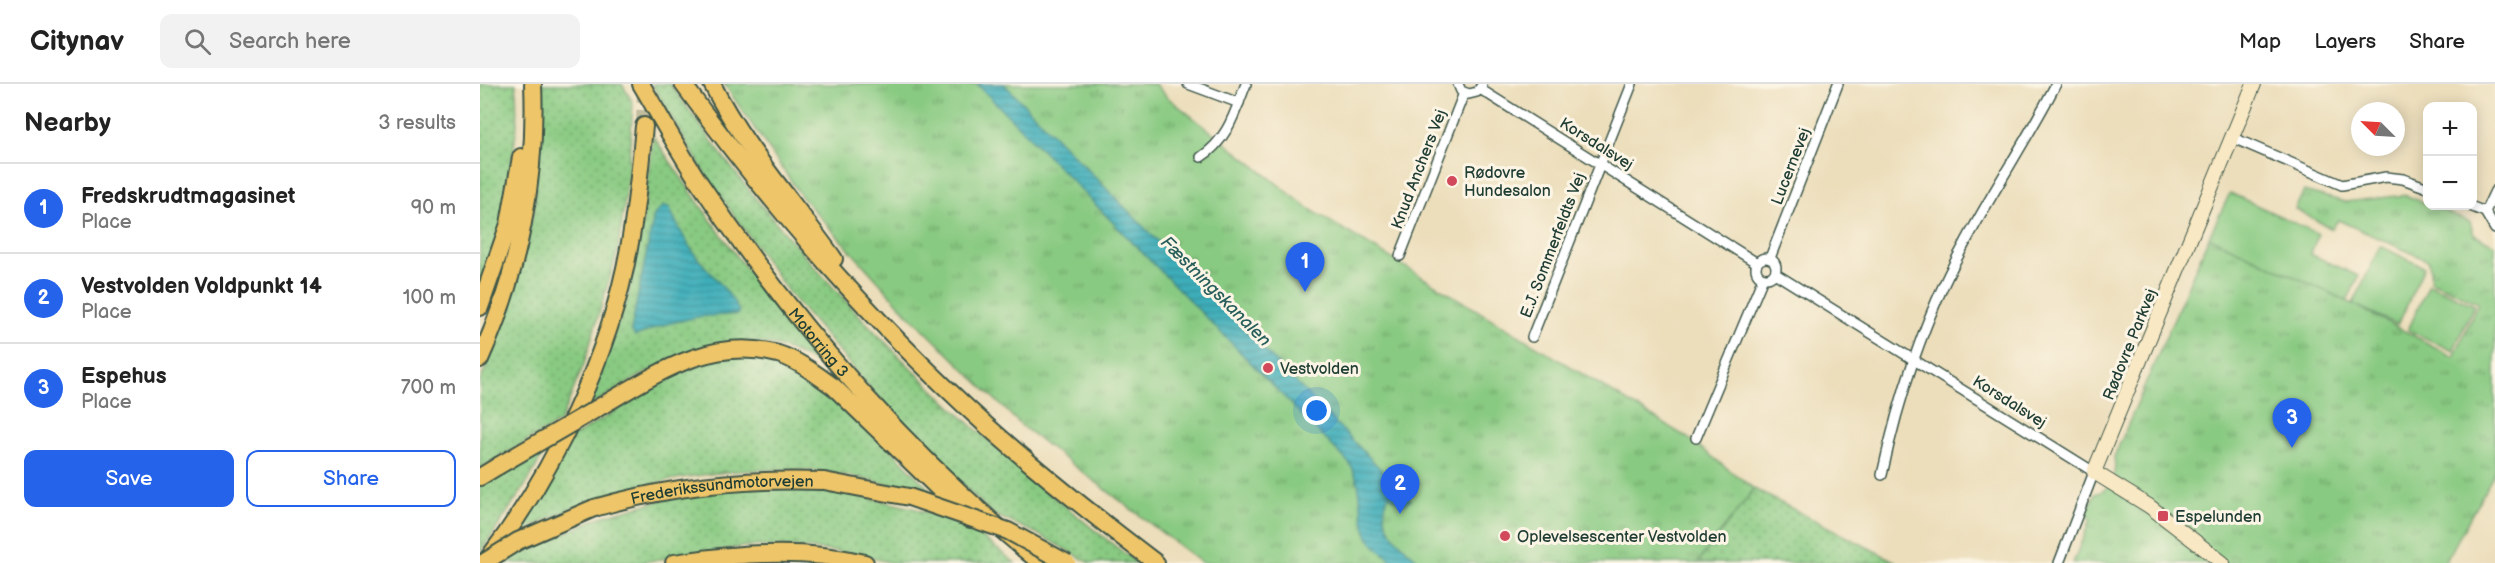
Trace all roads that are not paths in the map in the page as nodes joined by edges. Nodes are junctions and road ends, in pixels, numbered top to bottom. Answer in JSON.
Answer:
{"nodes":[{"id":1,"x":525,"y":84,"type":"edge"},
{"id":2,"x":533,"y":84,"type":"edge"},
{"id":3,"x":641,"y":84,"type":"edge"},
{"id":4,"x":683,"y":84,"type":"edge"},
{"id":5,"x":712,"y":84,"type":"edge"},
{"id":6,"x":1188,"y":84,"type":"edge"},
{"id":7,"x":1246,"y":84,"type":"edge"},
{"id":8,"x":1458,"y":84,"type":"edge"},
{"id":9,"x":1632,"y":84,"type":"edge"},
{"id":10,"x":1838,"y":84,"type":"edge"},
{"id":11,"x":2056,"y":84,"type":"edge"},
{"id":12,"x":2254,"y":84,"type":"edge"},
{"id":13,"x":1481,"y":86,"type":"edge"},
{"id":14,"x":1464,"y":93,"type":"junction"},
{"id":15,"x":1239,"y":103,"type":"junction"},
{"id":16,"x":644,"y":126,"type":"tunnel mouth"},
{"id":17,"x":2230,"y":137,"type":"junction"},
{"id":18,"x":1201,"y":157,"type":"dead end"},
{"id":19,"x":1600,"y":165,"type":"junction"},
{"id":20,"x":2423,"y":187,"type":"edge"},
{"id":21,"x":2495,"y":191,"type":"edge"},
{"id":22,"x":2477,"y":209,"type":"edge"},
{"id":23,"x":2485,"y":212,"type":"junction"},
{"id":24,"x":2495,"y":229,"type":"edge"},
{"id":25,"x":1400,"y":256,"type":"dead end"},
{"id":26,"x":1770,"y":258,"type":"junction"},
{"id":27,"x":1757,"y":263,"type":"junction"},
{"id":28,"x":1776,"y":274,"type":"junction"},
{"id":29,"x":1763,"y":278,"type":"junction"},
{"id":30,"x":480,"y":307,"type":"edge"},
{"id":31,"x":872,"y":314,"type":"junction"},
{"id":32,"x":1532,"y":337,"type":"dead end"},
{"id":33,"x":480,"y":359,"type":"edge"},
{"id":34,"x":1915,"y":360,"type":"junction"},
{"id":35,"x":1696,"y":438,"type":"dead end"},
{"id":36,"x":2094,"y":472,"type":"junction"},
{"id":37,"x":1881,"y":475,"type":"dead end"},
{"id":38,"x":480,"y":477,"type":"edge"},
{"id":39,"x":484,"y":563,"type":"edge"},
{"id":40,"x":674,"y":563,"type":"edge"},
{"id":41,"x":865,"y":563,"type":"edge"},
{"id":42,"x":1035,"y":563,"type":"edge"},
{"id":43,"x":1041,"y":563,"type":"edge"},
{"id":44,"x":1067,"y":563,"type":"edge"},
{"id":45,"x":1156,"y":563,"type":"edge"},
{"id":46,"x":2059,"y":563,"type":"edge"},
{"id":47,"x":2223,"y":563,"type":"edge"}],
"edges":[{"from":1,"to":30,"type":"highway"},
{"from":2,"to":33,"type":"highway"},
{"from":3,"to":43,"type":"highway","name":"Motorring 3"},
{"from":4,"to":31,"type":"highway"},
{"from":5,"to":31,"type":"highway"},
{"from":6,"to":15,"type":"street"},
{"from":7,"to":15,"type":"street"},
{"from":8,"to":14,"type":"street"},
{"from":9,"to":19,"type":"street","name":"E.J. Sommerfeldts Vej"},
{"from":10,"to":26,"type":"street","name":"Lucernevej"},
{"from":11,"to":34,"type":"street"},
{"from":12,"to":17,"type":"street","name":"Rødovre Parkvej"},
{"from":13,"to":14,"type":"street"},
{"from":13,"to":19,"type":"street","name":"Korsdalsvej"},
{"from":14,"to":25,"type":"street","name":"Knud Anchers Vej"},
{"from":15,"to":18,"type":"street"},
{"from":16,"to":39,"type":"highway","name":"Frederikssundmotorvejen"},
{"from":17,"to":20,"type":"street"},
{"from":17,"to":36,"type":"street","name":"Rødovre Parkvej"},
{"from":19,"to":27,"type":"street","name":"Korsdalsvej"},
{"from":19,"to":32,"type":"street","name":"E.J. Sommerfeldts Vej"},
{"from":21,"to":23,"type":"street"},
{"from":22,"to":23,"type":"street"},
{"from":23,"to":24,"type":"street"},
{"from":26,"to":27,"type":"street"},
{"from":26,"to":28,"type":"street"},
{"from":27,"to":29,"type":"street"},
{"from":28,"to":29,"type":"street"},
{"from":28,"to":34,"type":"street","name":"Korsdalsvej"},
{"from":29,"to":35,"type":"street"},
{"from":31,"to":45,"type":"highway"},
{"from":34,"to":36,"type":"street","name":"Korsdalsvej"},
{"from":34,"to":37,"type":"street"},
{"from":36,"to":46,"type":"street","name":"Rødovre Parkvej"},
{"from":36,"to":47,"type":"street","name":"Korsdalsvej"},
{"from":38,"to":42,"type":"highway","bridge":true},
{"from":39,"to":44,"type":"highway","name":"Frederikssundmotorvejen","bridge":true},
{"from":40,"to":41,"type":"highway"}]}
